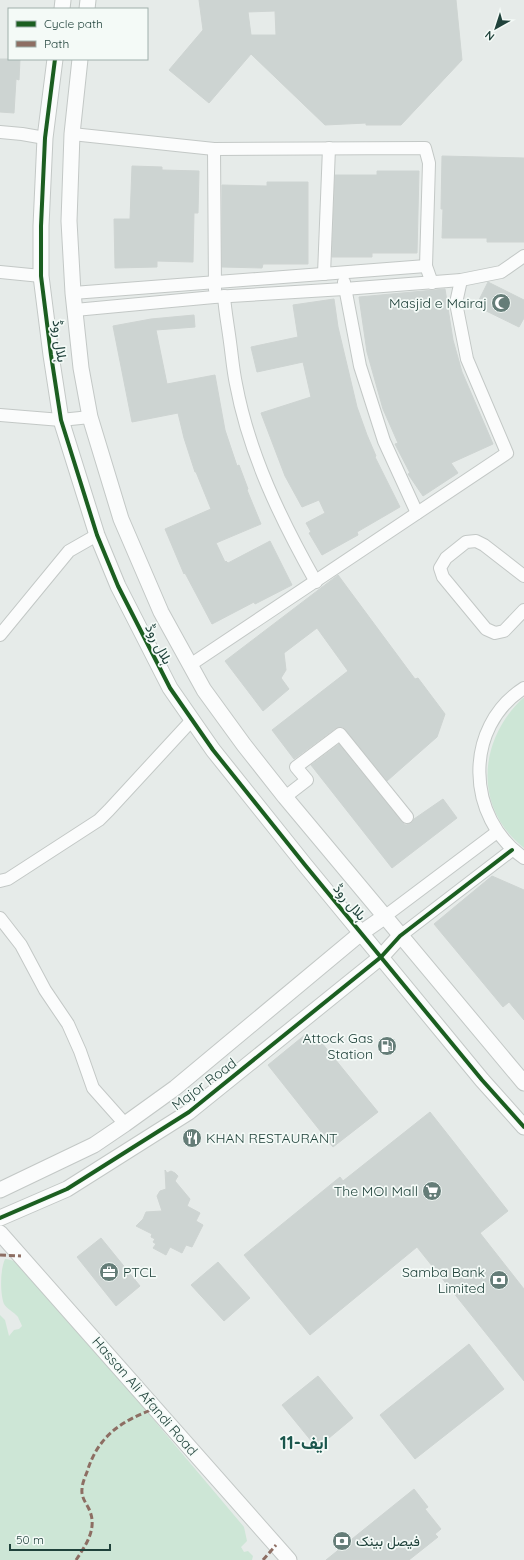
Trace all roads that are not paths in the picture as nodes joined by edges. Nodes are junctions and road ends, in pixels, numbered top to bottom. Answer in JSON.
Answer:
{"nodes":[{"id":1,"x":56,"y":60,"type":"edge"},
{"id":2,"x":80,"y":60,"type":"edge"},
{"id":3,"x":0,"y":132,"type":"edge"},
{"id":4,"x":72,"y":134,"type":"junction"},
{"id":5,"x":45,"y":138,"type":"junction"},
{"id":6,"x":328,"y":148,"type":"junction"},
{"id":7,"x":214,"y":149,"type":"junction"},
{"id":8,"x":524,"y":256,"type":"edge"},
{"id":9,"x":426,"y":266,"type":"junction"},
{"id":10,"x":0,"y":272,"type":"edge"},
{"id":11,"x":342,"y":272,"type":"junction"},
{"id":12,"x":324,"y":274,"type":"junction"},
{"id":13,"x":41,"y":276,"type":"junction"},
{"id":14,"x":461,"y":280,"type":"junction"},
{"id":15,"x":215,"y":282,"type":"junction"},
{"id":16,"x":432,"y":283,"type":"junction"},
{"id":17,"x":344,"y":289,"type":"junction"},
{"id":18,"x":73,"y":293,"type":"junction"},
{"id":19,"x":219,"y":296,"type":"junction"},
{"id":20,"x":75,"y":310,"type":"junction"},
{"id":21,"x":0,"y":414,"type":"edge"},
{"id":22,"x":90,"y":417,"type":"junction"},
{"id":23,"x":61,"y":420,"type":"junction"},
{"id":24,"x":417,"y":513,"type":"junction"},
{"id":25,"x":97,"y":534,"type":"junction"},
{"id":26,"x":524,"y":576,"type":"edge"},
{"id":27,"x":316,"y":582,"type":"junction"},
{"id":28,"x":522,"y":616,"type":"edge"},
{"id":29,"x":0,"y":635,"type":"edge"},
{"id":30,"x":190,"y":665,"type":"junction"},
{"id":31,"x":524,"y":688,"type":"edge"},
{"id":32,"x":192,"y":720,"type":"junction"},
{"id":33,"x":285,"y":797,"type":"junction"},
{"id":34,"x":407,"y":817,"type":"dead end"},
{"id":35,"x":497,"y":832,"type":"junction"},
{"id":36,"x":512,"y":850,"type":"junction"},
{"id":37,"x":524,"y":858,"type":"edge"},
{"id":38,"x":0,"y":882,"type":"edge"},
{"id":39,"x":384,"y":917,"type":"junction"},
{"id":40,"x":0,"y":918,"type":"edge"},
{"id":41,"x":361,"y":933,"type":"junction"},
{"id":42,"x":400,"y":936,"type":"junction"},
{"id":43,"x":382,"y":957,"type":"junction"},
{"id":44,"x":524,"y":1083,"type":"edge"},
{"id":45,"x":125,"y":1124,"type":"junction"},
{"id":46,"x":524,"y":1127,"type":"edge"},
{"id":47,"x":0,"y":1190,"type":"edge"},
{"id":48,"x":0,"y":1218,"type":"edge"},
{"id":49,"x":0,"y":1233,"type":"edge"},
{"id":50,"x":289,"y":1560,"type":"edge"}],
"edges":[{"from":1,"to":5,"type":"street","name":"ہلال روڈ"},
{"from":2,"to":4,"type":"street","name":"ہلال روڈ"},
{"from":3,"to":5,"type":"street"},
{"from":4,"to":7,"type":"street"},
{"from":4,"to":18,"type":"street","name":"ہلال روڈ"},
{"from":5,"to":13,"type":"street","name":"ہلال روڈ"},
{"from":6,"to":7,"type":"street"},
{"from":6,"to":9,"type":"street"},
{"from":6,"to":12,"type":"street"},
{"from":7,"to":15,"type":"street"},
{"from":8,"to":14,"type":"street"},
{"from":9,"to":11,"type":"street"},
{"from":9,"to":16,"type":"street"},
{"from":10,"to":13,"type":"street"},
{"from":11,"to":12,"type":"street"},
{"from":11,"to":17,"type":"street"},
{"from":12,"to":15,"type":"street"},
{"from":13,"to":23,"type":"street","name":"ہلال روڈ"},
{"from":14,"to":16,"type":"street"},
{"from":14,"to":24,"type":"street"},
{"from":15,"to":18,"type":"street"},
{"from":15,"to":19,"type":"street"},
{"from":16,"to":17,"type":"street"},
{"from":17,"to":19,"type":"street"},
{"from":17,"to":24,"type":"street"},
{"from":18,"to":20,"type":"street","name":"ہلال روڈ"},
{"from":19,"to":20,"type":"street"},
{"from":19,"to":27,"type":"street"},
{"from":20,"to":22,"type":"street","name":"ہلال روڈ"},
{"from":21,"to":23,"type":"street"},
{"from":22,"to":23,"type":"street"},
{"from":22,"to":30,"type":"street","name":"ہلال روڈ"},
{"from":23,"to":25,"type":"street","name":"ہلال روڈ"},
{"from":24,"to":27,"type":"street"},
{"from":25,"to":29,"type":"street"},
{"from":25,"to":32,"type":"street","name":"ہلال روڈ"},
{"from":26,"to":28,"type":"street"},
{"from":27,"to":30,"type":"street"},
{"from":30,"to":33,"type":"street","name":"ہلال روڈ"},
{"from":31,"to":35,"type":"street"},
{"from":32,"to":38,"type":"street"},
{"from":32,"to":41,"type":"street","name":"ہلال روڈ"},
{"from":33,"to":34,"type":"street"},
{"from":33,"to":39,"type":"street","name":"ہلال روڈ"},
{"from":35,"to":36,"type":"street"},
{"from":35,"to":39,"type":"street"},
{"from":36,"to":37,"type":"street"},
{"from":36,"to":42,"type":"street"},
{"from":39,"to":41,"type":"street","name":"Major Road"},
{"from":39,"to":42,"type":"street","name":"ہلال روڈ"},
{"from":40,"to":45,"type":"street"},
{"from":41,"to":43,"type":"street","name":"ہلال روڈ"},
{"from":41,"to":45,"type":"street","name":"Major Road"},
{"from":42,"to":43,"type":"street","name":"Major Road"},
{"from":42,"to":44,"type":"street","name":"ہلال روڈ"},
{"from":43,"to":46,"type":"street","name":"ہلال روڈ"},
{"from":43,"to":48,"type":"street","name":"Major Road"},
{"from":45,"to":47,"type":"street","name":"Major Road"},
{"from":49,"to":50,"type":"street","name":"Hassan Ali Afandi Road"}]}
